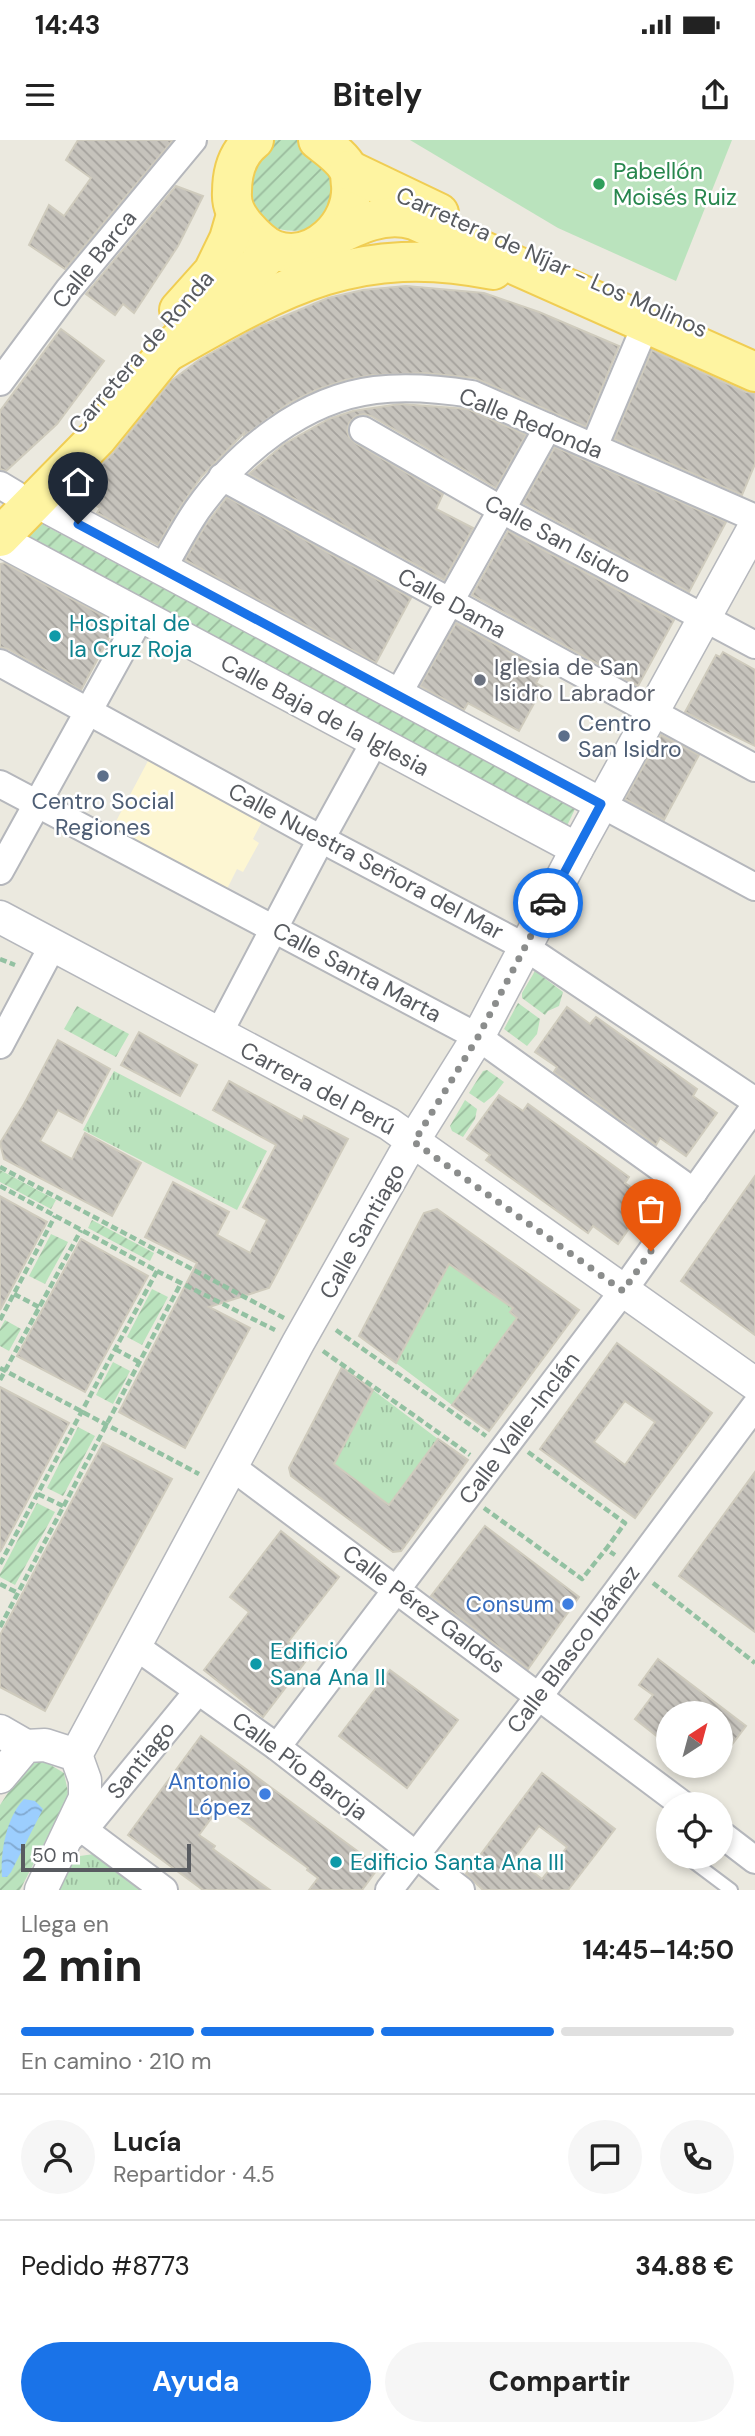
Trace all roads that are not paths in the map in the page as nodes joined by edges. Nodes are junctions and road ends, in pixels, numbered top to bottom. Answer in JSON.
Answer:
{"nodes":[{"id":1,"x":193,"y":140,"type":"edge"},
{"id":2,"x":318,"y":140,"type":"edge"},
{"id":3,"x":246,"y":141,"type":"edge"},
{"id":4,"x":349,"y":170,"type":"junction"},
{"id":5,"x":236,"y":215,"type":"junction"},
{"id":6,"x":327,"y":240,"type":"junction"},
{"id":7,"x":273,"y":250,"type":"junction"},
{"id":8,"x":553,"y":281,"type":"junction"},
{"id":9,"x":646,"y":324,"type":"junction"},
{"id":10,"x":755,"y":352,"type":"edge"},
{"id":11,"x":166,"y":353,"type":"junction"},
{"id":12,"x":755,"y":372,"type":"edge"},
{"id":13,"x":0,"y":382,"type":"edge"},
{"id":14,"x":359,"y":414,"type":"junction"},
{"id":15,"x":548,"y":427,"type":"junction"},
{"id":16,"x":594,"y":447,"type":"junction"},
{"id":17,"x":222,"y":477,"type":"junction"},
{"id":18,"x":13,"y":498,"type":"edge"},
{"id":19,"x":502,"y":510,"type":"junction"},
{"id":20,"x":755,"y":518,"type":"edge"},
{"id":21,"x":755,"y":526,"type":"edge"},
{"id":22,"x":0,"y":538,"type":"edge"},
{"id":23,"x":162,"y":570,"type":"junction"},
{"id":24,"x":451,"y":602,"type":"junction"},
{"id":25,"x":141,"y":616,"type":"junction"},
{"id":26,"x":704,"y":618,"type":"junction"},
{"id":27,"x":755,"y":645,"type":"edge"},
{"id":28,"x":0,"y":663,"type":"edge"},
{"id":29,"x":397,"y":696,"type":"junction"},
{"id":30,"x":89,"y":710,"type":"junction"},
{"id":31,"x":653,"y":713,"type":"junction"},
{"id":32,"x":375,"y":741,"type":"junction"},
{"id":33,"x":755,"y":768,"type":"edge"},
{"id":34,"x":0,"y":784,"type":"edge"},
{"id":35,"x":36,"y":804,"type":"junction"},
{"id":36,"x":601,"y":804,"type":"junction"},
{"id":37,"x":321,"y":839,"type":"junction"},
{"id":38,"x":576,"y":849,"type":"junction"},
{"id":39,"x":0,"y":871,"type":"edge"},
{"id":40,"x":755,"y":887,"type":"edge"},
{"id":41,"x":0,"y":917,"type":"edge"},
{"id":42,"x":275,"y":928,"type":"junction"},
{"id":43,"x":53,"y":945,"type":"junction"},
{"id":44,"x":525,"y":947,"type":"junction"},
{"id":45,"x":218,"y":1035,"type":"junction"},
{"id":46,"x":478,"y":1037,"type":"junction"},
{"id":47,"x":0,"y":1045,"type":"edge"},
{"id":48,"x":755,"y":1104,"type":"edge"},
{"id":49,"x":414,"y":1142,"type":"junction"},
{"id":50,"x":694,"y":1192,"type":"junction"},
{"id":51,"x":623,"y":1291,"type":"junction"},
{"id":52,"x":755,"y":1384,"type":"edge"},
{"id":53,"x":755,"y":1406,"type":"edge"},
{"id":54,"x":227,"y":1476,"type":"junction"},
{"id":55,"x":397,"y":1588,"type":"junction"},
{"id":56,"x":135,"y":1646,"type":"junction"},
{"id":57,"x":198,"y":1691,"type":"junction"},
{"id":58,"x":539,"y":1696,"type":"junction"},
{"id":59,"x":13,"y":1739,"type":"edge"},
{"id":60,"x":277,"y":1746,"type":"junction"},
{"id":61,"x":76,"y":1755,"type":"junction"},
{"id":62,"x":0,"y":1777,"type":"edge"},
{"id":63,"x":666,"y":1792,"type":"edge"},
{"id":64,"x":74,"y":1836,"type":"junction"},
{"id":65,"x":733,"y":1843,"type":"edge"},
{"id":66,"x":415,"y":1854,"type":"junction"},
{"id":67,"x":755,"y":1860,"type":"edge"},
{"id":68,"x":703,"y":1869,"type":"edge"},
{"id":69,"x":41,"y":1890,"type":"edge"},
{"id":70,"x":164,"y":1890,"type":"edge"},
{"id":71,"x":389,"y":1890,"type":"edge"},
{"id":72,"x":461,"y":1890,"type":"edge"},
{"id":73,"x":731,"y":1890,"type":"edge"}],
"edges":[{"from":1,"to":13,"type":"street","name":"Calle Barca"},
{"from":2,"to":4,"type":"main road","name":"Carretera de Níjar - Los Molinos"},
{"from":3,"to":5,"type":"main road"},
{"from":4,"to":6,"type":"main road"},
{"from":4,"to":10,"type":"main road","name":"Carretera de Níjar - Los Molinos"},
{"from":5,"to":7,"type":"main road"},
{"from":5,"to":18,"type":"main road","name":"Carretera de Ronda"},
{"from":6,"to":7,"type":"main road"},
{"from":6,"to":8,"type":"main road"},
{"from":7,"to":11,"type":"main road","name":"Carretera de Ronda"},
{"from":8,"to":9,"type":"main road","name":"Carretera de Níjar - Los Molinos"},
{"from":8,"to":11,"type":"main road"},
{"from":9,"to":12,"type":"main road","name":"Carretera de Níjar - Los Molinos"},
{"from":9,"to":16,"type":"street"},
{"from":11,"to":18,"type":"main road","name":"Carretera de Ronda"},
{"from":14,"to":15,"type":"street","name":"Calle Redonda"},
{"from":14,"to":17,"type":"street","name":"Calle Redonda"},
{"from":14,"to":19,"type":"street","name":"Calle San Isidro"},
{"from":15,"to":16,"type":"street","name":"Calle Redonda"},
{"from":15,"to":19,"type":"street"},
{"from":16,"to":20,"type":"street","name":"Calle Redonda"},
{"from":17,"to":23,"type":"street","name":"Calle Redonda"},
{"from":17,"to":24,"type":"street","name":"Calle Dama"},
{"from":18,"to":22,"type":"main road","name":"Carretera de Ronda"},
{"from":18,"to":23,"type":"street"},
{"from":19,"to":24,"type":"street"},
{"from":19,"to":26,"type":"street","name":"Calle San Isidro"},
{"from":21,"to":26,"type":"street","name":"Calle Santiago"},
{"from":22,"to":25,"type":"street","name":"Calle Baja de la Iglesia"},
{"from":23,"to":29,"type":"street"},
{"from":24,"to":29,"type":"street"},
{"from":24,"to":31,"type":"street","name":"Calle Dama"},
{"from":25,"to":30,"type":"street"},
{"from":25,"to":32,"type":"street","name":"Calle Baja de la Iglesia"},
{"from":26,"to":27,"type":"street","name":"Calle San Isidro"},
{"from":26,"to":31,"type":"street","name":"Calle Santiago"},
{"from":28,"to":30,"type":"street","name":"Calle Nuestra Señora del Mar"},
{"from":29,"to":36,"type":"street"},
{"from":30,"to":35,"type":"street"},
{"from":30,"to":37,"type":"street","name":"Calle Nuestra Señora del Mar"},
{"from":31,"to":33,"type":"street","name":"Calle Dama"},
{"from":31,"to":36,"type":"street","name":"Calle Santiago"},
{"from":32,"to":37,"type":"street"},
{"from":32,"to":38,"type":"street","name":"Calle Baja de la Iglesia"},
{"from":34,"to":35,"type":"street","name":"Calle Santa Marta"},
{"from":35,"to":39,"type":"street"},
{"from":35,"to":42,"type":"street","name":"Calle Santa Marta"},
{"from":36,"to":38,"type":"street","name":"Calle Santiago"},
{"from":36,"to":40,"type":"street"},
{"from":37,"to":42,"type":"street"},
{"from":37,"to":44,"type":"street","name":"Calle Nuestra Señora del Mar"},
{"from":38,"to":44,"type":"street","name":"Calle Santiago"},
{"from":41,"to":43,"type":"street","name":"Carrera del Perú"},
{"from":42,"to":45,"type":"street"},
{"from":42,"to":46,"type":"street","name":"Calle Santa Marta"},
{"from":43,"to":45,"type":"street","name":"Carrera del Perú"},
{"from":43,"to":47,"type":"street"},
{"from":44,"to":46,"type":"street","name":"Calle Santiago"},
{"from":44,"to":48,"type":"street","name":"Calle Nuestra Señora del Mar"},
{"from":45,"to":49,"type":"street","name":"Carrera del Perú"},
{"from":46,"to":49,"type":"street","name":"Calle Santiago"},
{"from":46,"to":50,"type":"street","name":"Calle Santa Marta"},
{"from":48,"to":50,"type":"street","name":"Calle Valle-Inclán"},
{"from":49,"to":51,"type":"street","name":"Carrera del Perú"},
{"from":49,"to":54,"type":"street","name":"Calle Santiago"},
{"from":50,"to":51,"type":"street","name":"Calle Valle-Inclán"},
{"from":51,"to":52,"type":"street","name":"Carrera del Perú"},
{"from":51,"to":55,"type":"street","name":"Calle Valle-Inclán"},
{"from":53,"to":58,"type":"street","name":"Calle Blasco Ibáñez"},
{"from":54,"to":55,"type":"street","name":"Calle Pérez Galdós"},
{"from":54,"to":56,"type":"street","name":"Calle Santiago"},
{"from":55,"to":58,"type":"street","name":"Calle Pérez Galdós"},
{"from":55,"to":60,"type":"street","name":"Calle Valle-Inclán"},
{"from":56,"to":57,"type":"street","name":"Calle Pío Baroja"},
{"from":56,"to":61,"type":"street","name":"Calle Santiago"},
{"from":57,"to":60,"type":"street","name":"Calle Pío Baroja"},
{"from":57,"to":64,"type":"street","name":"Santiago"},
{"from":58,"to":63,"type":"street","name":"Calle Pérez Galdós"},
{"from":58,"to":66,"type":"street","name":"Calle Blasco Ibáñez"},
{"from":59,"to":61,"type":"street"},
{"from":59,"to":62,"type":"street"},
{"from":60,"to":66,"type":"street","name":"Calle Pío Baroja"},
{"from":61,"to":64,"type":"street"},
{"from":64,"to":69,"type":"street"},
{"from":64,"to":70,"type":"street"},
{"from":65,"to":67,"type":"street"},
{"from":66,"to":71,"type":"street","name":"Calle Blasco Ibáñez"},
{"from":66,"to":72,"type":"street","name":"Calle Pío Baroja"},
{"from":68,"to":73,"type":"lane"}]}
